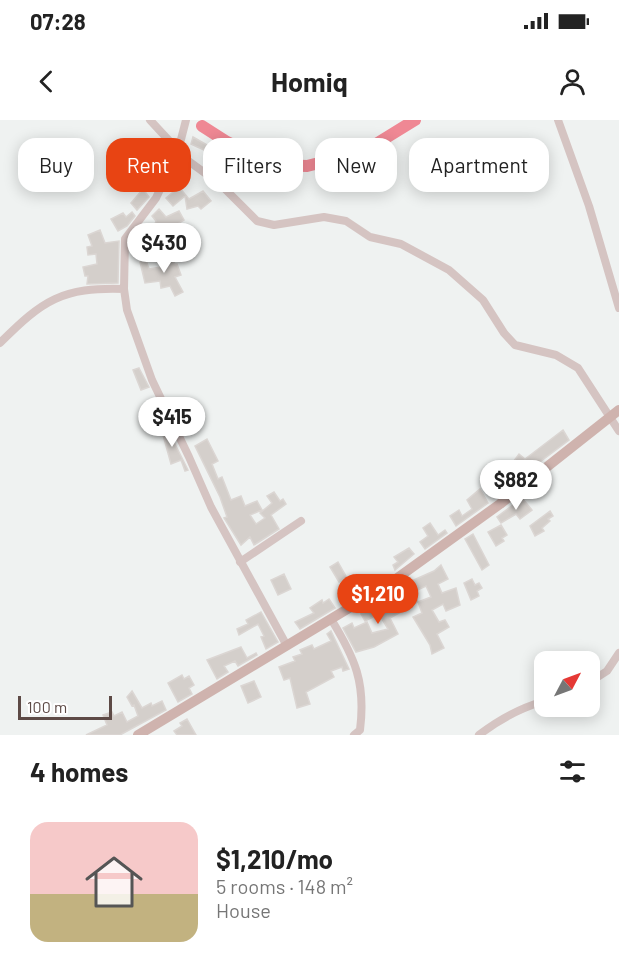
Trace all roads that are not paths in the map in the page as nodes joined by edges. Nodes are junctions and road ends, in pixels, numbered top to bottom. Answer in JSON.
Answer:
{"nodes":[{"id":1,"x":150,"y":120,"type":"edge"},
{"id":2,"x":186,"y":120,"type":"edge"},
{"id":3,"x":558,"y":120,"type":"edge"},
{"id":4,"x":166,"y":138,"type":"edge"},
{"id":5,"x":181,"y":138,"type":"edge"},
{"id":6,"x":191,"y":163,"type":"edge"},
{"id":7,"x":158,"y":192,"type":"edge"},
{"id":8,"x":124,"y":289,"type":"junction"},
{"id":9,"x":619,"y":308,"type":"edge"},
{"id":10,"x":0,"y":343,"type":"edge"},
{"id":11,"x":619,"y":410,"type":"edge"},
{"id":12,"x":610,"y":417,"type":"junction"},
{"id":13,"x":619,"y":431,"type":"edge"},
{"id":14,"x":301,"y":521,"type":"dead end"},
{"id":15,"x":240,"y":562,"type":"junction"},
{"id":16,"x":331,"y":619,"type":"junction"},
{"id":17,"x":287,"y":646,"type":"junction"},
{"id":18,"x":619,"y":652,"type":"edge"},
{"id":19,"x":600,"y":676,"type":"edge"},
{"id":20,"x":534,"y":704,"type":"edge"},
{"id":21,"x":138,"y":735,"type":"edge"},
{"id":22,"x":354,"y":735,"type":"edge"},
{"id":23,"x":479,"y":735,"type":"edge"}],
"edges":[{"from":1,"to":4,"type":"street"},
{"from":2,"to":5,"type":"street"},
{"from":3,"to":9,"type":"street"},
{"from":6,"to":12,"type":"street"},
{"from":7,"to":8,"type":"street"},
{"from":8,"to":10,"type":"street"},
{"from":8,"to":15,"type":"street"},
{"from":11,"to":12,"type":"main road"},
{"from":12,"to":13,"type":"street"},
{"from":12,"to":16,"type":"main road"},
{"from":14,"to":15,"type":"street"},
{"from":15,"to":17,"type":"street"},
{"from":16,"to":17,"type":"main road"},
{"from":16,"to":22,"type":"street"},
{"from":17,"to":21,"type":"main road"},
{"from":18,"to":19,"type":"street"},
{"from":20,"to":23,"type":"street"}]}
